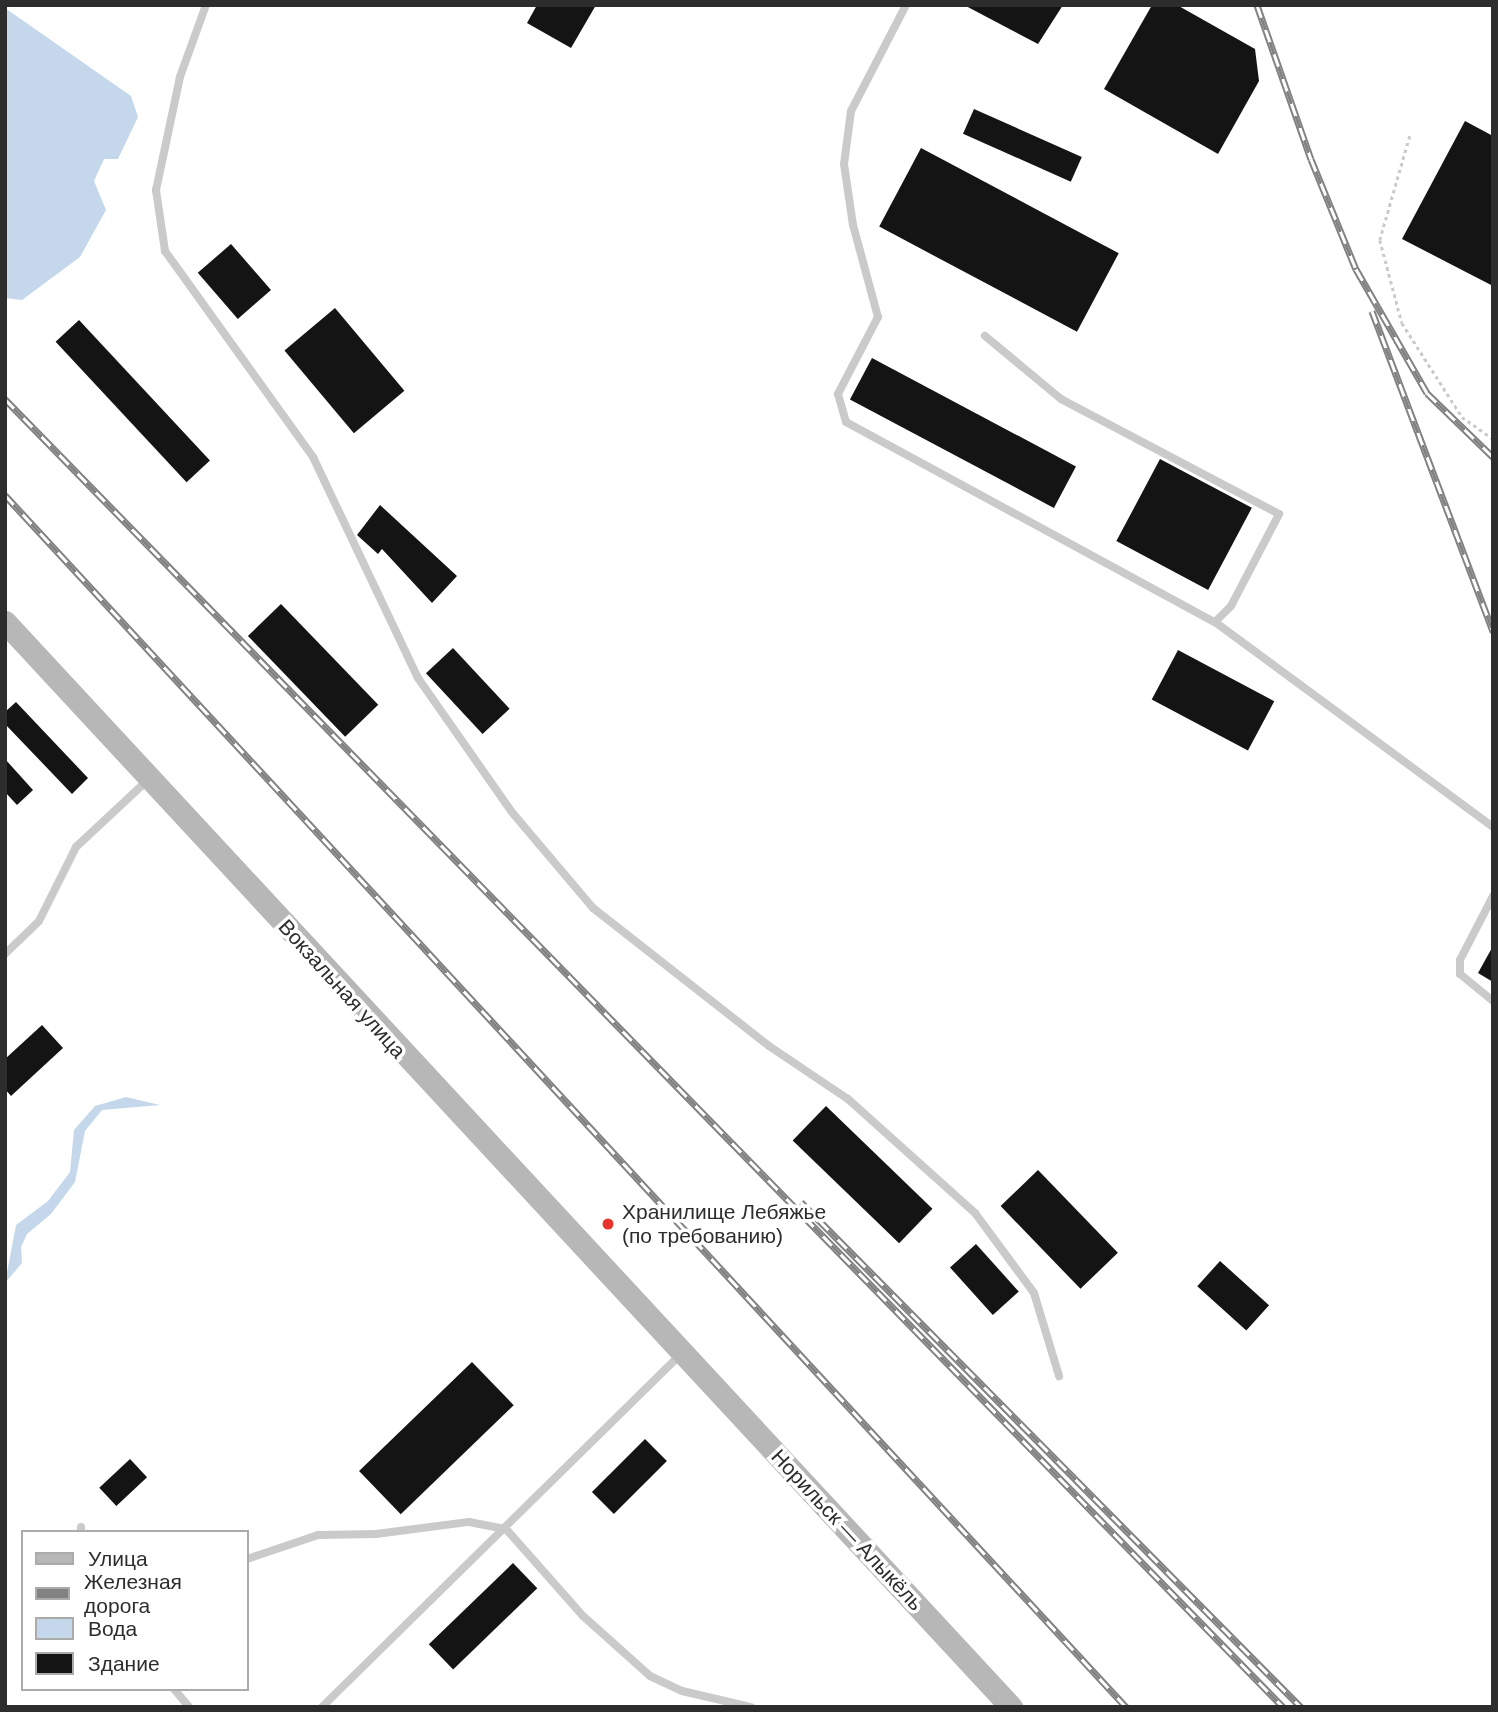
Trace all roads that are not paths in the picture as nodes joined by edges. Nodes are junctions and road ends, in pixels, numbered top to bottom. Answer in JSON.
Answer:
{"nodes":[{"id":1,"x":206,"y":5,"type":"edge"},
{"id":2,"x":906,"y":5,"type":"edge"},
{"id":3,"x":985,"y":335,"type":"dead end"},
{"id":4,"x":5,"y":622,"type":"edge"},
{"id":5,"x":1215,"y":622,"type":"junction"},
{"id":6,"x":151,"y":777,"type":"junction"},
{"id":7,"x":1493,"y":827,"type":"edge"},
{"id":8,"x":1493,"y":896,"type":"edge"},
{"id":9,"x":5,"y":954,"type":"edge"},
{"id":10,"x":1493,"y":1001,"type":"edge"},
{"id":11,"x":682,"y":1353,"type":"junction"},
{"id":12,"x":1059,"y":1376,"type":"dead end"},
{"id":13,"x":506,"y":1529,"type":"junction"},
{"id":14,"x":248,"y":1559,"type":"edge"},
{"id":15,"x":176,"y":1691,"type":"edge"},
{"id":16,"x":189,"y":1707,"type":"edge"},
{"id":17,"x":322,"y":1707,"type":"edge"},
{"id":18,"x":751,"y":1707,"type":"edge"},
{"id":19,"x":1012,"y":1707,"type":"edge"}],
"edges":[{"from":1,"to":12,"type":"lane"},
{"from":2,"to":5,"type":"lane"},
{"from":3,"to":5,"type":"lane"},
{"from":4,"to":6,"type":"main road","name":"Вокзальная улица"},
{"from":5,"to":7,"type":"lane"},
{"from":6,"to":9,"type":"lane"},
{"from":6,"to":11,"type":"main road","name":"Вокзальная улица"},
{"from":8,"to":10,"type":"lane"},
{"from":11,"to":13,"type":"lane"},
{"from":11,"to":19,"type":"main road","name":"Норильск — Алыкёль"},
{"from":13,"to":14,"type":"lane"},
{"from":13,"to":17,"type":"lane"},
{"from":13,"to":18,"type":"lane"},
{"from":15,"to":16,"type":"lane"}]}
